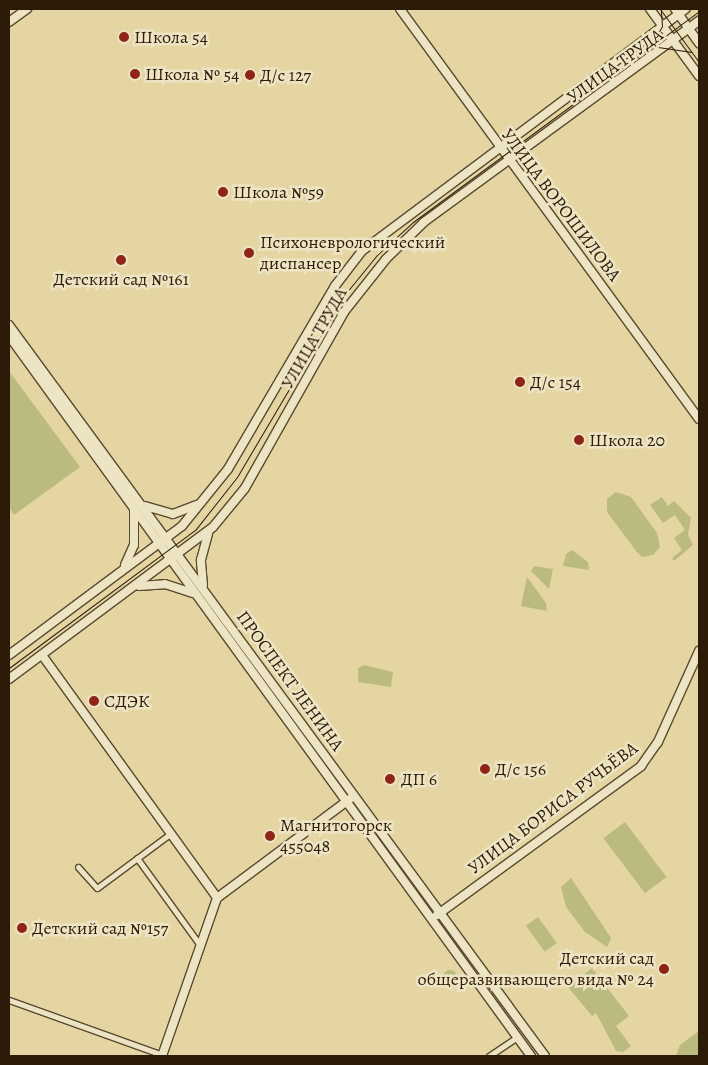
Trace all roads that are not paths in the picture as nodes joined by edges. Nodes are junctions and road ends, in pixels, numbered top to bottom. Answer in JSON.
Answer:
{"nodes":[{"id":1,"x":27,"y":9,"type":"edge"},
{"id":2,"x":400,"y":9,"type":"edge"},
{"id":3,"x":650,"y":9,"type":"edge"},
{"id":4,"x":679,"y":10,"type":"edge"},
{"id":5,"x":699,"y":21,"type":"edge"},
{"id":6,"x":9,"y":22,"type":"edge"},
{"id":7,"x":662,"y":26,"type":"junction"},
{"id":8,"x":689,"y":29,"type":"junction"},
{"id":9,"x":674,"y":41,"type":"junction"},
{"id":10,"x":699,"y":43,"type":"edge"},
{"id":11,"x":699,"y":76,"type":"edge"},
{"id":12,"x":500,"y":146,"type":"junction"},
{"id":13,"x":512,"y":160,"type":"junction"},
{"id":14,"x":9,"y":325,"type":"edge"},
{"id":15,"x":9,"y":336,"type":"edge"},
{"id":16,"x":699,"y":419,"type":"edge"},
{"id":17,"x":136,"y":503,"type":"junction"},
{"id":18,"x":201,"y":503,"type":"junction"},
{"id":19,"x":209,"y":531,"type":"junction"},
{"id":20,"x":162,"y":540,"type":"junction"},
{"id":21,"x":179,"y":556,"type":"junction"},
{"id":22,"x":171,"y":561,"type":"junction"},
{"id":23,"x":118,"y":574,"type":"junction"},
{"id":24,"x":135,"y":587,"type":"junction"},
{"id":25,"x":207,"y":594,"type":"junction"},
{"id":26,"x":201,"y":601,"type":"junction"},
{"id":27,"x":699,"y":652,"type":"edge"},
{"id":28,"x":9,"y":655,"type":"edge"},
{"id":29,"x":42,"y":655,"type":"junction"},
{"id":30,"x":9,"y":679,"type":"edge"},
{"id":31,"x":355,"y":795,"type":"junction"},
{"id":32,"x":347,"y":801,"type":"junction"},
{"id":33,"x":171,"y":833,"type":"junction"},
{"id":34,"x":137,"y":858,"type":"junction"},
{"id":35,"x":78,"y":867,"type":"dead end"},
{"id":36,"x":217,"y":898,"type":"junction"},
{"id":37,"x":440,"y":913,"type":"junction"},
{"id":38,"x":431,"y":919,"type":"junction"},
{"id":39,"x":200,"y":945,"type":"junction"},
{"id":40,"x":9,"y":1000,"type":"edge"},
{"id":41,"x":517,"y":1037,"type":"junction"},
{"id":42,"x":162,"y":1055,"type":"edge"},
{"id":43,"x":489,"y":1056,"type":"edge"},
{"id":44,"x":531,"y":1056,"type":"edge"},
{"id":45,"x":545,"y":1056,"type":"edge"}],
"edges":[{"from":1,"to":6,"type":"main road"},
{"from":2,"to":12,"type":"main road","name":"УЛИЦА ВОРОШИЛОВА"},
{"from":3,"to":7,"type":"main road"},
{"from":4,"to":7,"type":"main road","name":"УЛИЦА ТРУДА"},
{"from":4,"to":8,"type":"main road"},
{"from":5,"to":8,"type":"main road","name":"УЛИЦА ТРУДА"},
{"from":7,"to":9,"type":"main road"},
{"from":7,"to":12,"type":"main road","name":"УЛИЦА ТРУДА"},
{"from":8,"to":9,"type":"main road","name":"УЛИЦА ТРУДА"},
{"from":8,"to":10,"type":"main road"},
{"from":9,"to":11,"type":"main road"},
{"from":9,"to":13,"type":"main road","name":"УЛИЦА ТРУДА"},
{"from":12,"to":13,"type":"main road","name":"УЛИЦА ВОРОШИЛОВА"},
{"from":12,"to":18,"type":"main road","name":"УЛИЦА ТРУДА"},
{"from":13,"to":16,"type":"main road","name":"УЛИЦА ВОРОШИЛОВА"},
{"from":13,"to":19,"type":"main road","name":"УЛИЦА ТРУДА"},
{"from":14,"to":17,"type":"main road","name":"ПРОСПЕКТ ЛЕНИНА"},
{"from":15,"to":17,"type":"main road","name":"ПРОСПЕКТ ЛЕНИНА"},
{"from":17,"to":18,"type":"main road"},
{"from":17,"to":20,"type":"main road","name":"ПРОСПЕКТ ЛЕНИНА"},
{"from":17,"to":23,"type":"main road"},
{"from":18,"to":20,"type":"main road","name":"УЛИЦА ТРУДА"},
{"from":19,"to":21,"type":"main road","name":"УЛИЦА ТРУДА"},
{"from":19,"to":25,"type":"main road"},
{"from":20,"to":21,"type":"main road","name":"ПРОСПЕКТ ЛЕНИНА"},
{"from":20,"to":22,"type":"main road","name":"ПРОСПЕКТ ЛЕНИНА"},
{"from":20,"to":23,"type":"main road","name":"УЛИЦА ТРУДА"},
{"from":21,"to":22,"type":"main road","name":"УЛИЦА ТРУДА"},
{"from":21,"to":25,"type":"main road","name":"ПРОСПЕКТ ЛЕНИНА"},
{"from":22,"to":24,"type":"main road","name":"УЛИЦА ТРУДА"},
{"from":22,"to":26,"type":"main road","name":"ПРОСПЕКТ ЛЕНИНА"},
{"from":23,"to":28,"type":"main road","name":"УЛИЦА ТРУДА"},
{"from":24,"to":26,"type":"main road"},
{"from":24,"to":29,"type":"main road","name":"УЛИЦА ТРУДА"},
{"from":25,"to":31,"type":"main road","name":"ПРОСПЕКТ ЛЕНИНА"},
{"from":26,"to":32,"type":"main road","name":"ПРОСПЕКТ ЛЕНИНА"},
{"from":27,"to":37,"type":"main road","name":"УЛИЦА БОРИСА РУЧЬЁВА"},
{"from":29,"to":30,"type":"main road","name":"УЛИЦА ТРУДА"},
{"from":29,"to":33,"type":"main road"},
{"from":31,"to":32,"type":"main road"},
{"from":31,"to":37,"type":"main road","name":"ПРОСПЕКТ ЛЕНИНА"},
{"from":32,"to":36,"type":"main road"},
{"from":32,"to":38,"type":"main road","name":"ПРОСПЕКТ ЛЕНИНА"},
{"from":33,"to":34,"type":"street"},
{"from":33,"to":36,"type":"main road"},
{"from":34,"to":35,"type":"street"},
{"from":34,"to":39,"type":"street"},
{"from":36,"to":39,"type":"main road"},
{"from":37,"to":38,"type":"main road","name":"УЛИЦА БОРИСА РУЧЬЁВА"},
{"from":37,"to":45,"type":"main road","name":"ПРОСПЕКТ ЛЕНИНА"},
{"from":38,"to":41,"type":"main road","name":"ПРОСПЕКТ ЛЕНИНА"},
{"from":39,"to":42,"type":"main road"},
{"from":40,"to":42,"type":"street"},
{"from":41,"to":43,"type":"street"},
{"from":41,"to":44,"type":"main road","name":"ПРОСПЕКТ ЛЕНИНА"}]}
